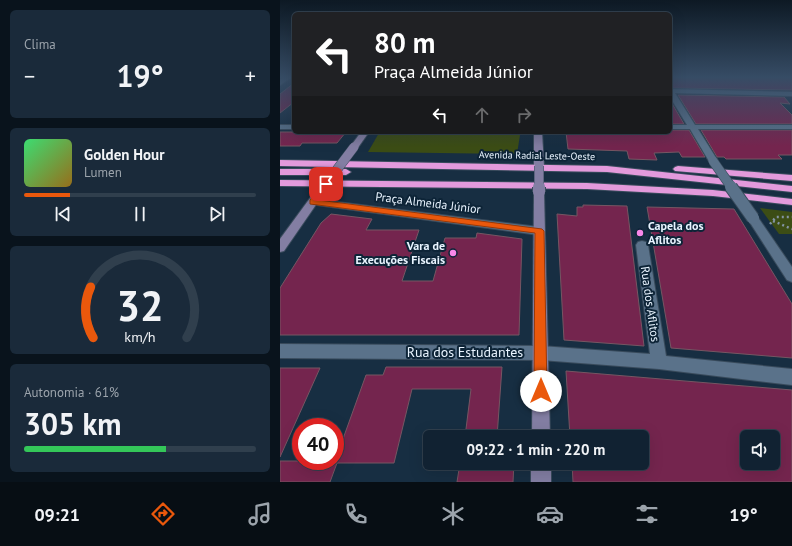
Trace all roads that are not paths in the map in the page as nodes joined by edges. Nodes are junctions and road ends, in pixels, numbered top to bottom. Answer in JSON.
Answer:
{"nodes":[{"id":1,"x":676,"y":100,"type":"edge"},
{"id":2,"x":280,"y":127,"type":"edge"},
{"id":3,"x":292,"y":127,"type":"edge"},
{"id":4,"x":672,"y":127,"type":"edge"},
{"id":5,"x":693,"y":127,"type":"junction"},
{"id":6,"x":792,"y":127,"type":"edge"},
{"id":7,"x":364,"y":134,"type":"edge"},
{"id":8,"x":538,"y":134,"type":"edge"},
{"id":9,"x":280,"y":163,"type":"edge"},
{"id":10,"x":382,"y":164,"type":"junction"},
{"id":11,"x":607,"y":169,"type":"junction"},
{"id":12,"x":280,"y":172,"type":"edge"},
{"id":13,"x":792,"y":178,"type":"edge"},
{"id":14,"x":280,"y":183,"type":"edge"},
{"id":15,"x":303,"y":183,"type":"junction"},
{"id":16,"x":280,"y":188,"type":"edge"},
{"id":17,"x":792,"y":189,"type":"edge"},
{"id":18,"x":315,"y":199,"type":"junction"},
{"id":19,"x":792,"y":202,"type":"edge"},
{"id":20,"x":539,"y":231,"type":"junction"},
{"id":21,"x":281,"y":245,"type":"edge"},
{"id":22,"x":642,"y":245,"type":"dead end"},
{"id":23,"x":792,"y":277,"type":"edge"},
{"id":24,"x":280,"y":351,"type":"edge"},
{"id":25,"x":541,"y":353,"type":"junction"},
{"id":26,"x":659,"y":362,"type":"junction"},
{"id":27,"x":792,"y":377,"type":"edge"},
{"id":28,"x":541,"y":430,"type":"edge"},
{"id":29,"x":541,"y":470,"type":"edge"},
{"id":30,"x":541,"y":482,"type":"edge"}],
"edges":[{"from":1,"to":5,"type":"street"},
{"from":2,"to":3,"type":"street"},
{"from":4,"to":5,"type":"street"},
{"from":5,"to":6,"type":"street"},
{"from":5,"to":23,"type":"street","bridge":true},
{"from":7,"to":18,"type":"street","bridge":true},
{"from":8,"to":20,"type":"street","bridge":true},
{"from":9,"to":10,"type":"highway","name":"Avenida Radial Leste-Oeste"},
{"from":10,"to":11,"type":"highway","name":"Avenida Radial Leste-Oeste"},
{"from":10,"to":12,"type":"highway"},
{"from":11,"to":13,"type":"highway"},
{"from":11,"to":17,"type":"highway","name":"Avenida Radial Leste-Oeste"},
{"from":14,"to":15,"type":"highway"},
{"from":15,"to":16,"type":"highway"},
{"from":15,"to":19,"type":"highway"},
{"from":18,"to":20,"type":"street","name":"Praça Almeida Júnior"},
{"from":18,"to":21,"type":"street"},
{"from":20,"to":25,"type":"street"},
{"from":22,"to":26,"type":"street","name":"Rua dos Aflitos"},
{"from":24,"to":25,"type":"street","name":"Rua dos Estudantes"},
{"from":25,"to":26,"type":"street","name":"Rua dos Estudantes"},
{"from":25,"to":28,"type":"street"},
{"from":26,"to":27,"type":"street","name":"Rua dos Estudantes"},
{"from":29,"to":30,"type":"street"}]}
